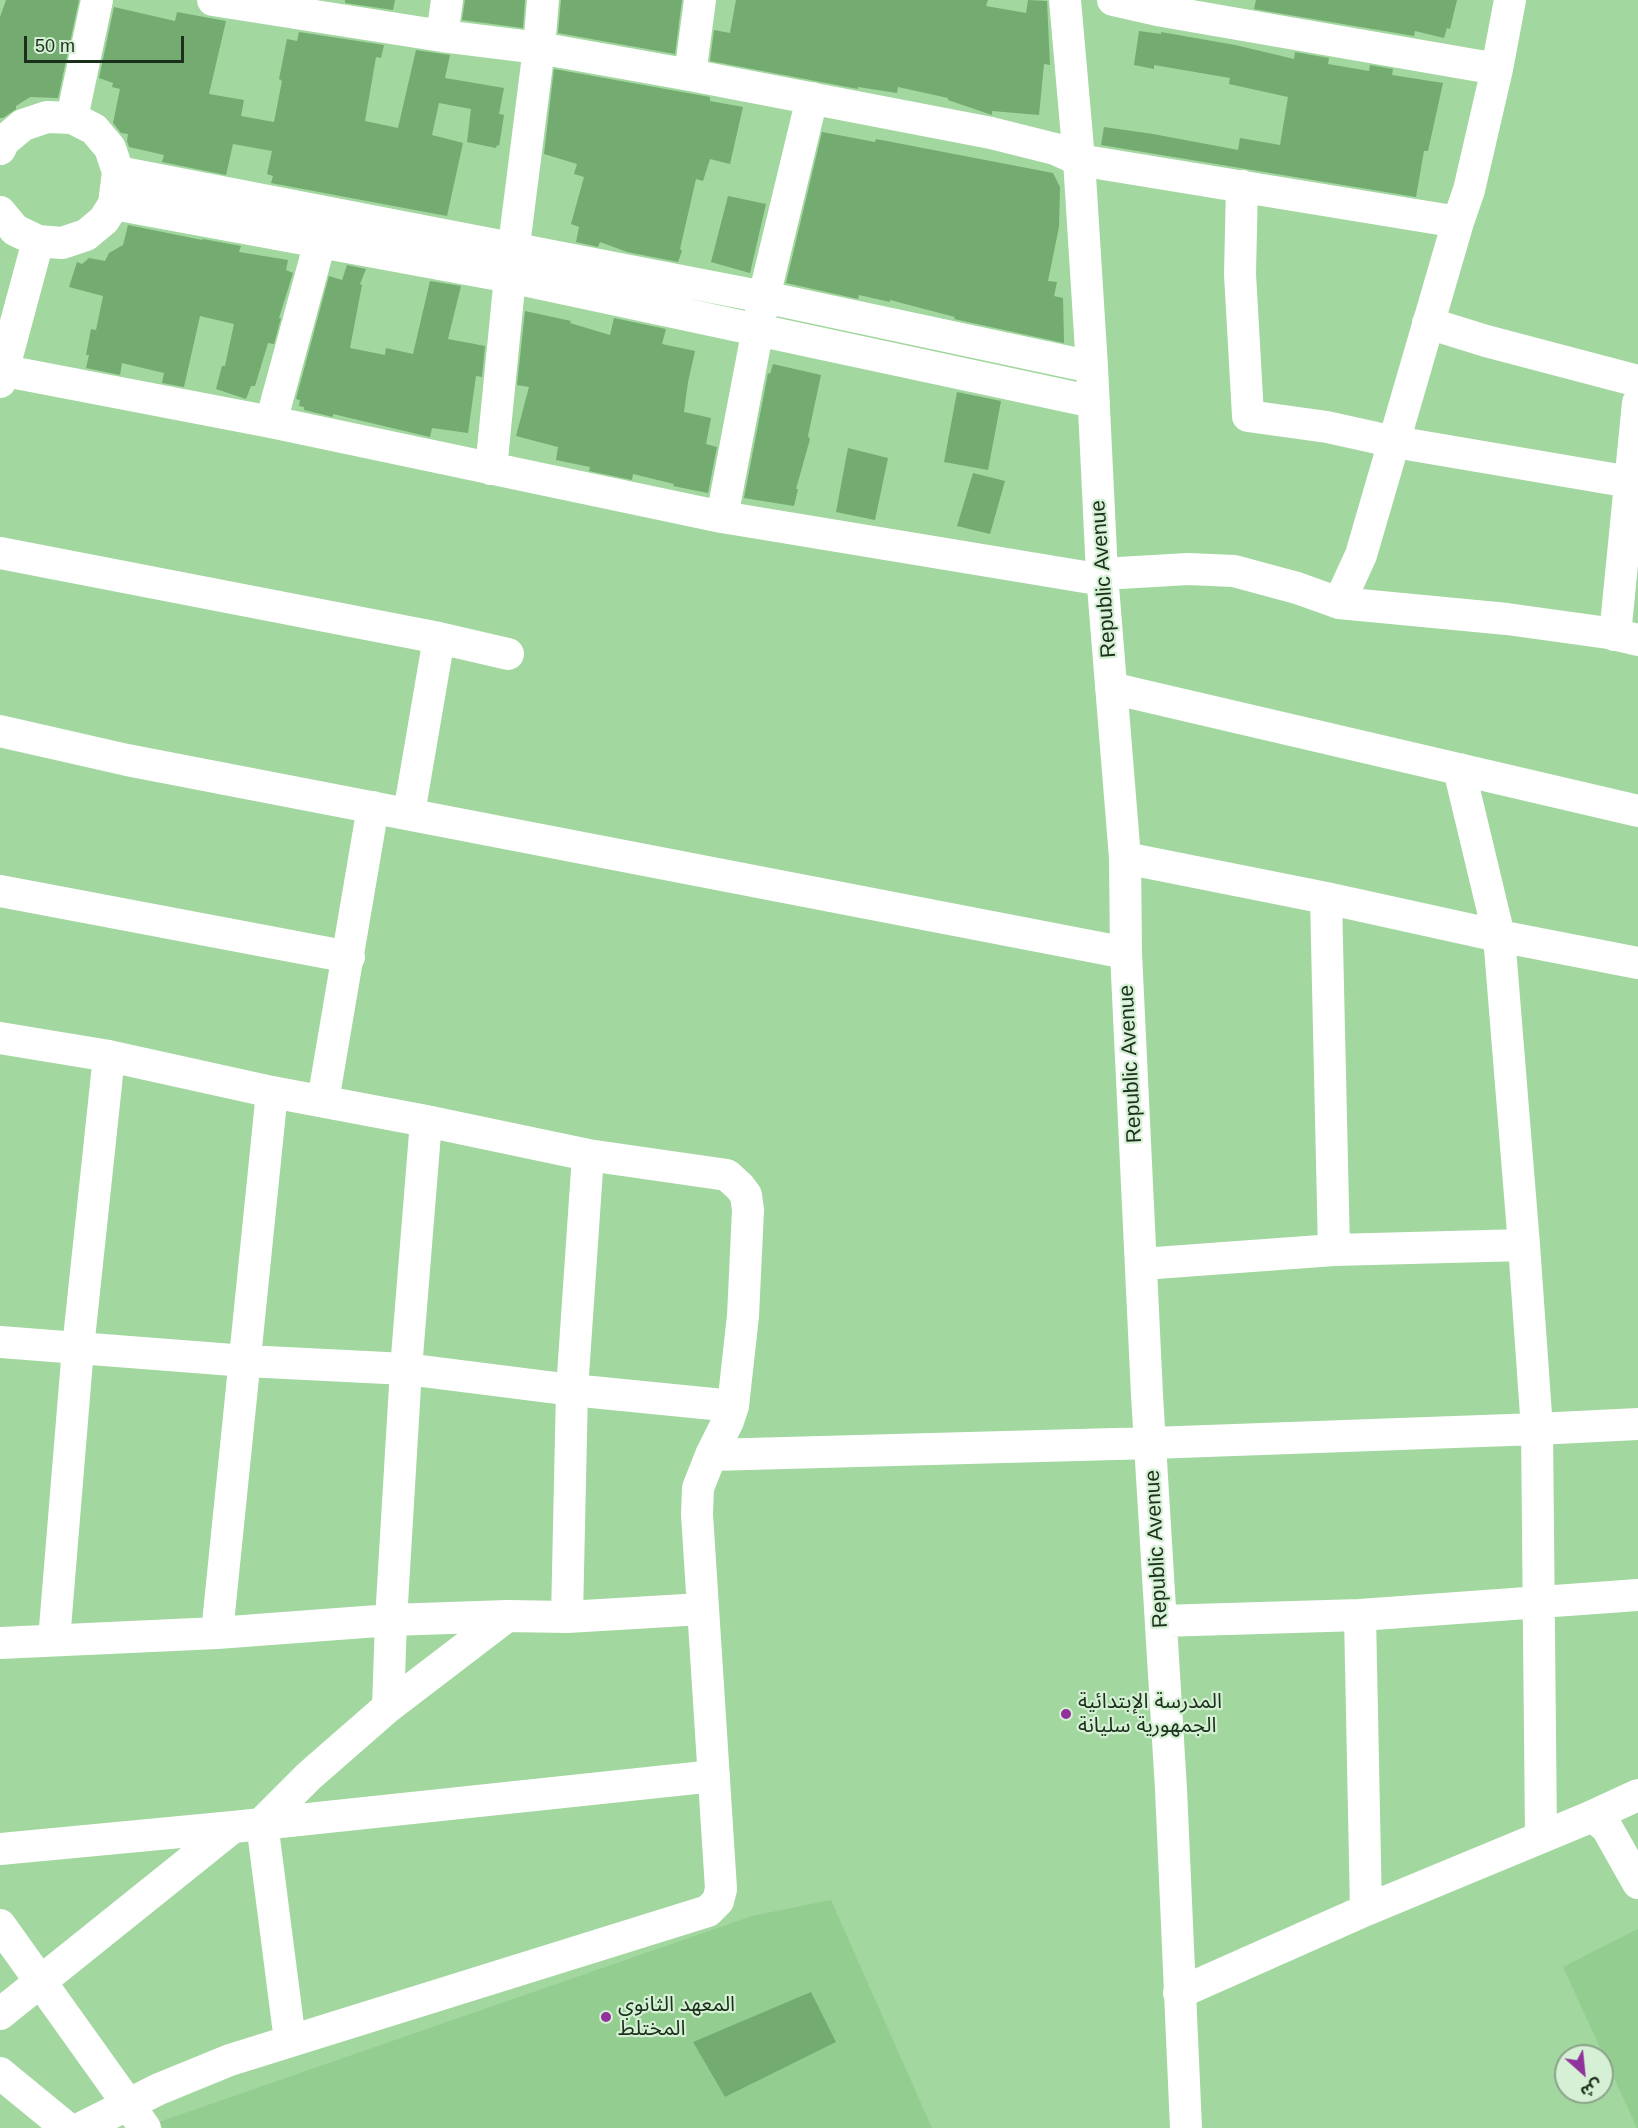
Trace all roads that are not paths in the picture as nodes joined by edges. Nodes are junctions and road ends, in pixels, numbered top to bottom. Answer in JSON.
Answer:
{"nodes":[{"id":1,"x":97,"y":0,"type":"edge"},
{"id":2,"x":213,"y":0,"type":"edge"},
{"id":3,"x":447,"y":0,"type":"edge"},
{"id":4,"x":543,"y":0,"type":"edge"},
{"id":5,"x":700,"y":0,"type":"edge"},
{"id":6,"x":1065,"y":0,"type":"edge"},
{"id":7,"x":1113,"y":0,"type":"edge"},
{"id":8,"x":1510,"y":0,"type":"edge"},
{"id":9,"x":1243,"y":12,"type":"edge"},
{"id":10,"x":442,"y":36,"type":"junction"},
{"id":11,"x":539,"y":48,"type":"junction"},
{"id":12,"x":1497,"y":69,"type":"junction"},
{"id":13,"x":690,"y":75,"type":"junction"},
{"id":14,"x":812,"y":98,"type":"junction"},
{"id":15,"x":72,"y":118,"type":"junction"},
{"id":16,"x":0,"y":149,"type":"edge"},
{"id":17,"x":1079,"y":160,"type":"junction"},
{"id":18,"x":118,"y":172,"type":"junction"},
{"id":19,"x":1242,"y":186,"type":"junction"},
{"id":20,"x":114,"y":204,"type":"junction"},
{"id":21,"x":0,"y":212,"type":"edge"},
{"id":22,"x":1458,"y":222,"type":"junction"},
{"id":23,"x":38,"y":241,"type":"junction"},
{"id":24,"x":320,"y":242,"type":"junction"},
{"id":25,"x":512,"y":263,"type":"junction"},
{"id":26,"x":764,"y":297,"type":"junction"},
{"id":27,"x":1428,"y":323,"type":"junction"},
{"id":28,"x":758,"y":329,"type":"junction"},
{"id":29,"x":1092,"y":368,"type":"junction"},
{"id":30,"x":1,"y":375,"type":"edge"},
{"id":31,"x":1638,"y":381,"type":"edge"},
{"id":32,"x":1094,"y":402,"type":"junction"},
{"id":33,"x":1638,"y":403,"type":"edge"},
{"id":34,"x":271,"y":422,"type":"junction"},
{"id":35,"x":1395,"y":442,"type":"junction"},
{"id":36,"x":491,"y":468,"type":"junction"},
{"id":37,"x":1630,"y":483,"type":"junction"},
{"id":38,"x":722,"y":517,"type":"junction"},
{"id":39,"x":0,"y":554,"type":"edge"},
{"id":40,"x":1102,"y":577,"type":"junction"},
{"id":41,"x":1340,"y":603,"type":"junction"},
{"id":42,"x":1627,"y":637,"type":"edge"},
{"id":43,"x":439,"y":638,"type":"junction"},
{"id":44,"x":508,"y":654,"type":"dead end"},
{"id":45,"x":1111,"y":688,"type":"junction"},
{"id":46,"x":0,"y":731,"type":"edge"},
{"id":47,"x":1459,"y":769,"type":"junction"},
{"id":48,"x":373,"y":807,"type":"junction"},
{"id":49,"x":1638,"y":811,"type":"edge"},
{"id":50,"x":409,"y":813,"type":"junction"},
{"id":51,"x":1125,"y":858,"type":"junction"},
{"id":52,"x":0,"y":891,"type":"edge"},
{"id":53,"x":1326,"y":898,"type":"junction"},
{"id":54,"x":1499,"y":936,"type":"junction"},
{"id":55,"x":1126,"y":953,"type":"junction"},
{"id":56,"x":349,"y":957,"type":"junction"},
{"id":57,"x":1638,"y":963,"type":"edge"},
{"id":58,"x":0,"y":1038,"type":"edge"},
{"id":59,"x":109,"y":1056,"type":"junction"},
{"id":60,"x":272,"y":1092,"type":"junction"},
{"id":61,"x":323,"y":1101,"type":"junction"},
{"id":62,"x":426,"y":1121,"type":"junction"},
{"id":63,"x":588,"y":1155,"type":"junction"},
{"id":64,"x":1524,"y":1245,"type":"junction"},
{"id":65,"x":1334,"y":1250,"type":"junction"},
{"id":66,"x":1142,"y":1264,"type":"junction"},
{"id":67,"x":0,"y":1342,"type":"edge"},
{"id":68,"x":78,"y":1348,"type":"junction"},
{"id":69,"x":246,"y":1361,"type":"junction"},
{"id":70,"x":406,"y":1369,"type":"junction"},
{"id":71,"x":572,"y":1390,"type":"junction"},
{"id":72,"x":733,"y":1406,"type":"junction"},
{"id":73,"x":1638,"y":1424,"type":"edge"},
{"id":74,"x":1538,"y":1429,"type":"junction"},
{"id":75,"x":1152,"y":1443,"type":"junction"},
{"id":76,"x":711,"y":1455,"type":"junction"},
{"id":77,"x":1638,"y":1595,"type":"edge"},
{"id":78,"x":1539,"y":1602,"type":"junction"},
{"id":79,"x":702,"y":1610,"type":"junction"},
{"id":80,"x":1360,"y":1615,"type":"junction"},
{"id":81,"x":507,"y":1616,"type":"junction"},
{"id":82,"x":567,"y":1617,"type":"junction"},
{"id":83,"x":391,"y":1620,"type":"junction"},
{"id":84,"x":1161,"y":1621,"type":"junction"},
{"id":85,"x":217,"y":1633,"type":"junction"},
{"id":86,"x":54,"y":1640,"type":"junction"},
{"id":87,"x":0,"y":1643,"type":"edge"},
{"id":88,"x":388,"y":1707,"type":"junction"},
{"id":89,"x":714,"y":1776,"type":"junction"},
{"id":90,"x":1638,"y":1794,"type":"edge"},
{"id":91,"x":1588,"y":1818,"type":"junction"},
{"id":92,"x":247,"y":1825,"type":"junction"},
{"id":93,"x":1541,"y":1836,"type":"junction"},
{"id":94,"x":0,"y":1849,"type":"edge"},
{"id":95,"x":1638,"y":1883,"type":"edge"},
{"id":96,"x":1366,"y":1910,"type":"junction"},
{"id":97,"x":0,"y":1925,"type":"edge"},
{"id":98,"x":42,"y":1982,"type":"junction"},
{"id":99,"x":1179,"y":1993,"type":"junction"},
{"id":100,"x":0,"y":2014,"type":"edge"},
{"id":101,"x":290,"y":2041,"type":"junction"},
{"id":102,"x":0,"y":2073,"type":"edge"},
{"id":103,"x":136,"y":2116,"type":"edge"},
{"id":104,"x":67,"y":2128,"type":"edge"},
{"id":105,"x":81,"y":2128,"type":"edge"},
{"id":106,"x":1186,"y":2128,"type":"edge"}],
"edges":[{"from":1,"to":15,"type":"street"},
{"from":2,"to":10,"type":"street"},
{"from":3,"to":10,"type":"street"},
{"from":4,"to":11,"type":"street"},
{"from":5,"to":13,"type":"street"},
{"from":6,"to":17,"type":"street","name":"Republic Avenue"},
{"from":7,"to":9,"type":"street"},
{"from":8,"to":12,"type":"street"},
{"from":9,"to":12,"type":"street"},
{"from":10,"to":11,"type":"street"},
{"from":11,"to":13,"type":"street"},
{"from":11,"to":25,"type":"street"},
{"from":12,"to":22,"type":"street"},
{"from":13,"to":14,"type":"street"},
{"from":14,"to":17,"type":"street"},
{"from":14,"to":26,"type":"street"},
{"from":15,"to":16,"type":"street"},
{"from":15,"to":18,"type":"street"},
{"from":17,"to":19,"type":"street"},
{"from":17,"to":29,"type":"street","name":"Republic Avenue"},
{"from":18,"to":20,"type":"street"},
{"from":18,"to":25,"type":"street"},
{"from":19,"to":22,"type":"street"},
{"from":19,"to":35,"type":"street"},
{"from":20,"to":23,"type":"street"},
{"from":20,"to":24,"type":"street"},
{"from":21,"to":23,"type":"street"},
{"from":22,"to":27,"type":"street"},
{"from":23,"to":30,"type":"street"},
{"from":24,"to":25,"type":"street"},
{"from":24,"to":34,"type":"street"},
{"from":25,"to":26,"type":"street"},
{"from":25,"to":28,"type":"street"},
{"from":25,"to":36,"type":"street"},
{"from":26,"to":28,"type":"street"},
{"from":26,"to":29,"type":"street"},
{"from":27,"to":31,"type":"street"},
{"from":27,"to":35,"type":"street"},
{"from":28,"to":32,"type":"street"},
{"from":28,"to":38,"type":"street"},
{"from":29,"to":32,"type":"street","name":"Republic Avenue"},
{"from":30,"to":34,"type":"street"},
{"from":32,"to":40,"type":"street","name":"Republic Avenue"},
{"from":33,"to":37,"type":"street"},
{"from":34,"to":36,"type":"street"},
{"from":35,"to":37,"type":"street"},
{"from":35,"to":41,"type":"street"},
{"from":36,"to":38,"type":"street"},
{"from":37,"to":42,"type":"street"},
{"from":38,"to":40,"type":"street"},
{"from":39,"to":43,"type":"street"},
{"from":40,"to":41,"type":"street"},
{"from":40,"to":45,"type":"street","name":"Republic Avenue"},
{"from":41,"to":42,"type":"street"},
{"from":43,"to":44,"type":"street"},
{"from":43,"to":50,"type":"street"},
{"from":45,"to":47,"type":"street"},
{"from":45,"to":51,"type":"street","name":"Republic Avenue"},
{"from":46,"to":48,"type":"street"},
{"from":47,"to":49,"type":"street"},
{"from":47,"to":54,"type":"street"},
{"from":48,"to":50,"type":"street"},
{"from":48,"to":56,"type":"street"},
{"from":50,"to":55,"type":"street"},
{"from":51,"to":53,"type":"street"},
{"from":51,"to":55,"type":"street","name":"Republic Avenue"},
{"from":52,"to":56,"type":"street"},
{"from":53,"to":54,"type":"street"},
{"from":53,"to":65,"type":"street"},
{"from":54,"to":57,"type":"street"},
{"from":54,"to":64,"type":"street"},
{"from":55,"to":66,"type":"street","name":"Republic Avenue"},
{"from":56,"to":61,"type":"street"},
{"from":58,"to":59,"type":"street"},
{"from":59,"to":60,"type":"street"},
{"from":59,"to":68,"type":"street"},
{"from":60,"to":61,"type":"street"},
{"from":60,"to":69,"type":"street"},
{"from":61,"to":62,"type":"street"},
{"from":62,"to":63,"type":"street"},
{"from":62,"to":70,"type":"street"},
{"from":63,"to":71,"type":"street"},
{"from":63,"to":72,"type":"street"},
{"from":64,"to":65,"type":"street"},
{"from":64,"to":74,"type":"street"},
{"from":65,"to":66,"type":"street"},
{"from":66,"to":75,"type":"street","name":"Republic Avenue"},
{"from":67,"to":68,"type":"street"},
{"from":68,"to":69,"type":"street"},
{"from":68,"to":86,"type":"street"},
{"from":69,"to":70,"type":"street"},
{"from":69,"to":85,"type":"street"},
{"from":70,"to":71,"type":"street"},
{"from":70,"to":83,"type":"street"},
{"from":71,"to":72,"type":"street"},
{"from":71,"to":82,"type":"street"},
{"from":72,"to":76,"type":"street"},
{"from":73,"to":74,"type":"street"},
{"from":74,"to":75,"type":"street"},
{"from":74,"to":78,"type":"street"},
{"from":75,"to":76,"type":"street"},
{"from":75,"to":84,"type":"street","name":"Republic Avenue"},
{"from":76,"to":79,"type":"street"},
{"from":77,"to":78,"type":"street"},
{"from":78,"to":80,"type":"street"},
{"from":78,"to":93,"type":"street"},
{"from":79,"to":82,"type":"street"},
{"from":79,"to":89,"type":"street"},
{"from":80,"to":84,"type":"street"},
{"from":80,"to":96,"type":"street"},
{"from":81,"to":82,"type":"street"},
{"from":81,"to":83,"type":"street"},
{"from":81,"to":88,"type":"street"},
{"from":83,"to":85,"type":"street"},
{"from":83,"to":88,"type":"street"},
{"from":84,"to":99,"type":"street","name":"Republic Avenue"},
{"from":85,"to":86,"type":"street"},
{"from":86,"to":87,"type":"street"},
{"from":88,"to":92,"type":"street"},
{"from":89,"to":92,"type":"street"},
{"from":89,"to":101,"type":"street"},
{"from":90,"to":91,"type":"street"},
{"from":91,"to":93,"type":"street"},
{"from":91,"to":95,"type":"street"},
{"from":92,"to":94,"type":"street"},
{"from":92,"to":98,"type":"street"},
{"from":92,"to":101,"type":"street"},
{"from":93,"to":96,"type":"street"},
{"from":96,"to":99,"type":"street"},
{"from":97,"to":98,"type":"street"},
{"from":98,"to":100,"type":"street"},
{"from":98,"to":103,"type":"street"},
{"from":99,"to":106,"type":"street","name":"Republic Avenue"},
{"from":101,"to":103,"type":"street"},
{"from":102,"to":104,"type":"street"},
{"from":103,"to":105,"type":"street"}]}
